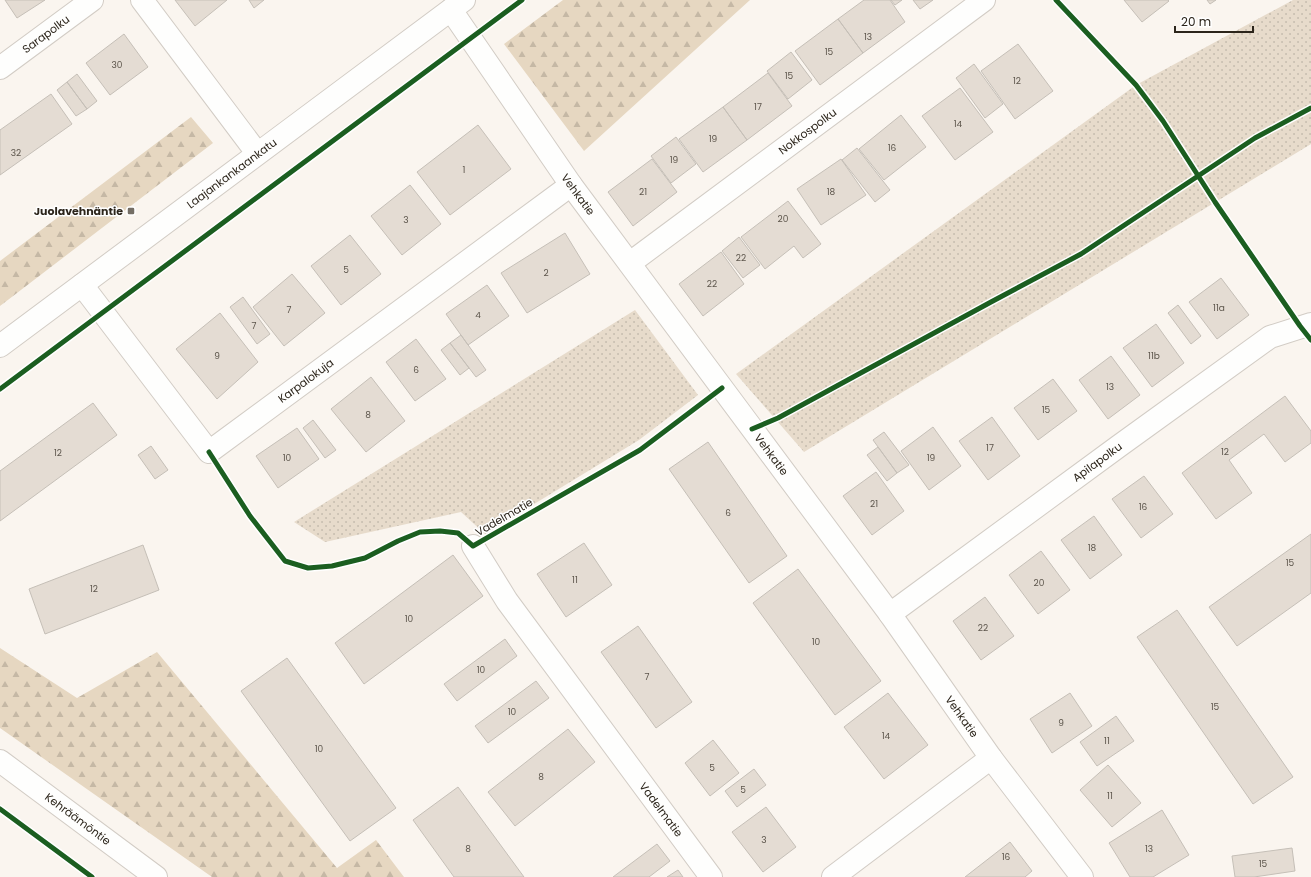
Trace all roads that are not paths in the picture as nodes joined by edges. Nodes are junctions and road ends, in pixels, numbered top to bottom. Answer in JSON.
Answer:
{"nodes":[{"id":1,"x":92,"y":0,"type":"edge"},
{"id":2,"x":142,"y":0,"type":"edge"},
{"id":3,"x":984,"y":0,"type":"edge"},
{"id":4,"x":457,"y":5,"type":"edge"},
{"id":5,"x":0,"y":68,"type":"edge"},
{"id":6,"x":257,"y":153,"type":"junction"},
{"id":7,"x":572,"y":185,"type":"junction"},
{"id":8,"x":630,"y":263,"type":"junction"},
{"id":9,"x":82,"y":285,"type":"junction"},
{"id":10,"x":1311,"y":324,"type":"edge"},
{"id":11,"x":0,"y":346,"type":"edge"},
{"id":12,"x":473,"y":546,"type":"dead end"},
{"id":13,"x":890,"y":614,"type":"junction"},
{"id":14,"x":991,"y":758,"type":"junction"},
{"id":15,"x":0,"y":761,"type":"edge"},
{"id":16,"x":156,"y":877,"type":"edge"},
{"id":17,"x":711,"y":877,"type":"edge"},
{"id":18,"x":833,"y":877,"type":"edge"},
{"id":19,"x":1082,"y":877,"type":"edge"}],
"edges":[{"from":1,"to":5,"type":"street","name":"Sarapolku"},
{"from":2,"to":6,"type":"street"},
{"from":3,"to":8,"type":"street","name":"Nokkospolku"},
{"from":4,"to":6,"type":"street","name":"Laajankankaankatu"},
{"from":4,"to":7,"type":"street","name":"Vehkatie"},
{"from":6,"to":9,"type":"street","name":"Laajankankaankatu"},
{"from":7,"to":8,"type":"street","name":"Vehkatie"},
{"from":7,"to":9,"type":"street","name":"Karpalokuja"},
{"from":8,"to":13,"type":"street","name":"Vehkatie"},
{"from":9,"to":11,"type":"street","name":"Laajankankaankatu"},
{"from":10,"to":13,"type":"street","name":"Apilapolku"},
{"from":12,"to":17,"type":"street","name":"Vadelmatie"},
{"from":13,"to":14,"type":"street","name":"Vehkatie"},
{"from":14,"to":18,"type":"street"},
{"from":14,"to":19,"type":"street","name":"Vehkatie"},
{"from":15,"to":16,"type":"street","name":"Kehräämöntie"}]}
